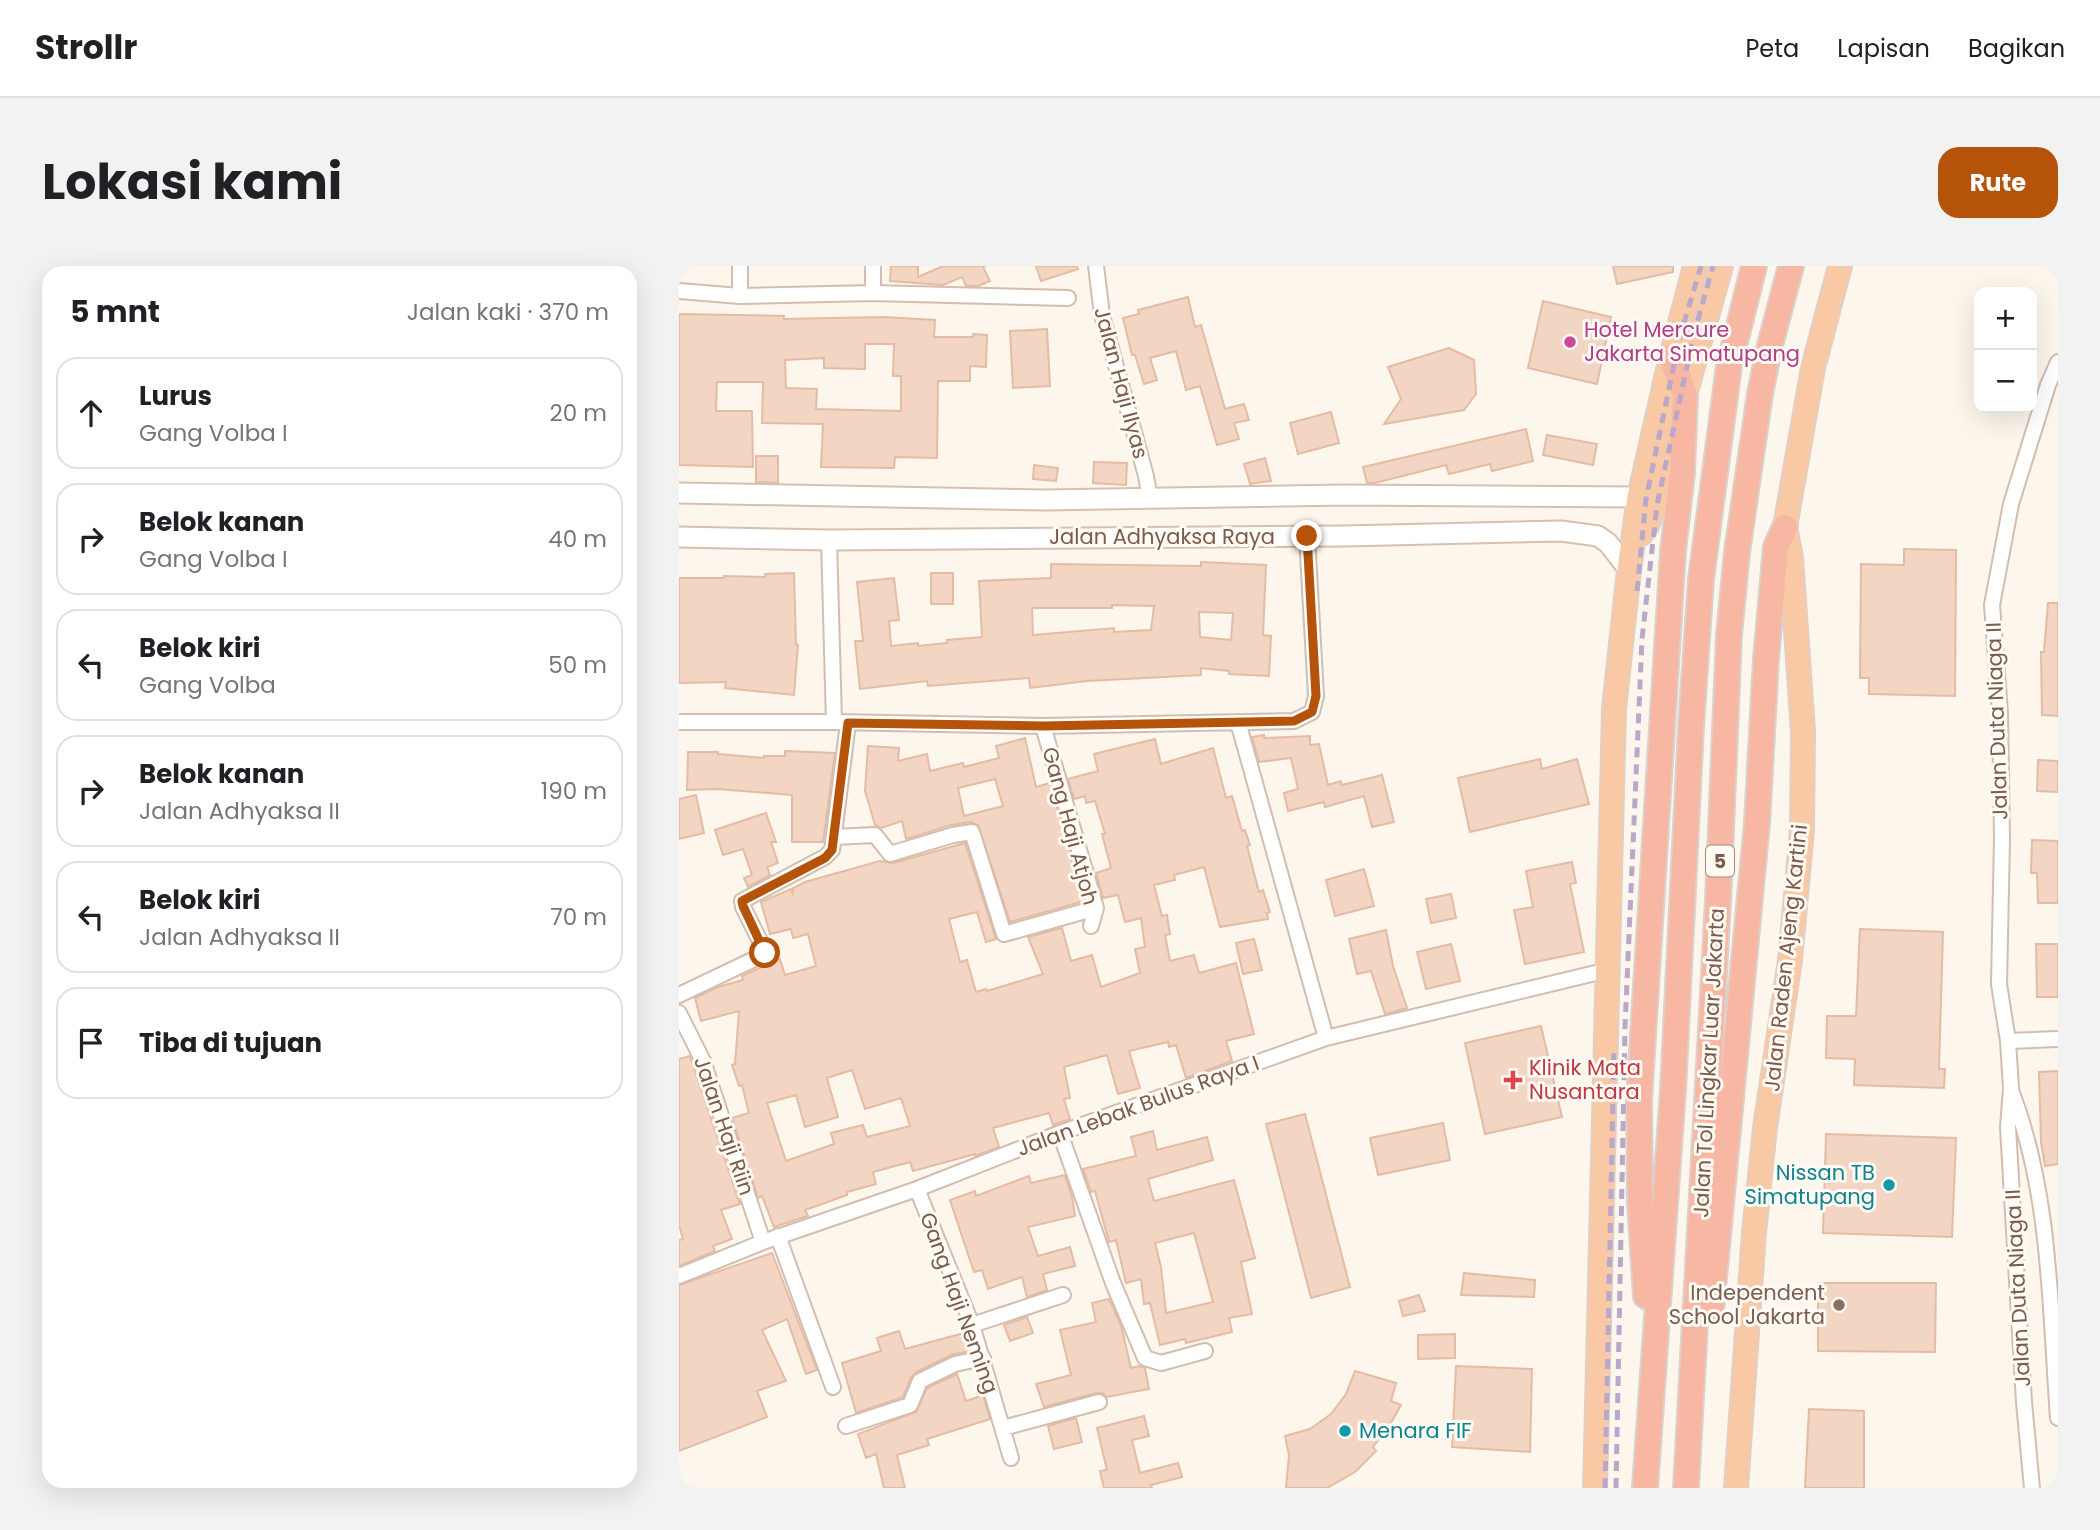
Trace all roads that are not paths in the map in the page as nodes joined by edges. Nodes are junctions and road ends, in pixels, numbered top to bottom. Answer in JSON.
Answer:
{"nodes":[{"id":1,"x":740,"y":266,"type":"edge"},
{"id":2,"x":873,"y":266,"type":"edge"},
{"id":3,"x":1096,"y":266,"type":"edge"},
{"id":4,"x":1695,"y":266,"type":"edge"},
{"id":5,"x":1721,"y":266,"type":"edge"},
{"id":6,"x":1754,"y":266,"type":"edge"},
{"id":7,"x":1791,"y":266,"type":"edge"},
{"id":8,"x":1840,"y":266,"type":"edge"},
{"id":9,"x":679,"y":291,"type":"edge"},
{"id":10,"x":873,"y":293,"type":"junction"},
{"id":11,"x":740,"y":296,"type":"junction"},
{"id":12,"x":1068,"y":298,"type":"dead end"},
{"id":13,"x":1671,"y":358,"type":"junction"},
{"id":14,"x":2058,"y":362,"type":"edge"},
{"id":15,"x":1685,"y":395,"type":"junction"},
{"id":16,"x":679,"y":493,"type":"edge"},
{"id":17,"x":1640,"y":497,"type":"junction"},
{"id":18,"x":1150,"y":499,"type":"junction"},
{"id":19,"x":1784,"y":527,"type":"junction"},
{"id":20,"x":1307,"y":536,"type":"junction"},
{"id":21,"x":679,"y":537,"type":"edge"},
{"id":22,"x":829,"y":540,"type":"junction"},
{"id":23,"x":1632,"y":544,"type":"junction"},
{"id":24,"x":1629,"y":570,"type":"junction"},
{"id":25,"x":679,"y":722,"type":"edge"},
{"id":26,"x":841,"y":722,"type":"junction"},
{"id":27,"x":1238,"y":722,"type":"junction"},
{"id":28,"x":1043,"y":726,"type":"junction"},
{"id":29,"x":833,"y":844,"type":"junction"},
{"id":30,"x":1096,"y":908,"type":"junction"},
{"id":31,"x":1091,"y":926,"type":"dead end"},
{"id":32,"x":1608,"y":970,"type":"junction"},
{"id":33,"x":679,"y":995,"type":"edge"},
{"id":34,"x":679,"y":1013,"type":"edge"},
{"id":35,"x":1326,"y":1038,"type":"junction"},
{"id":36,"x":2058,"y":1039,"type":"edge"},
{"id":37,"x":2008,"y":1041,"type":"junction"},
{"id":38,"x":2011,"y":1088,"type":"junction"},
{"id":39,"x":1060,"y":1133,"type":"junction"},
{"id":40,"x":917,"y":1189,"type":"junction"},
{"id":41,"x":778,"y":1236,"type":"junction"},
{"id":42,"x":763,"y":1242,"type":"junction"},
{"id":43,"x":679,"y":1276,"type":"edge"},
{"id":44,"x":1063,"y":1295,"type":"dead end"},
{"id":45,"x":972,"y":1325,"type":"junction"},
{"id":46,"x":1654,"y":1335,"type":"junction"},
{"id":47,"x":1205,"y":1351,"type":"dead end"},
{"id":48,"x":983,"y":1358,"type":"junction"},
{"id":49,"x":834,"y":1387,"type":"dead end"},
{"id":50,"x":1098,"y":1402,"type":"dead end"},
{"id":51,"x":2058,"y":1418,"type":"edge"},
{"id":52,"x":846,"y":1426,"type":"dead end"},
{"id":53,"x":1003,"y":1428,"type":"junction"},
{"id":54,"x":1011,"y":1458,"type":"dead end"},
{"id":55,"x":1688,"y":1461,"type":"junction"},
{"id":56,"x":1595,"y":1488,"type":"edge"},
{"id":57,"x":1645,"y":1488,"type":"edge"},
{"id":58,"x":1686,"y":1488,"type":"edge"},
{"id":59,"x":1736,"y":1488,"type":"edge"},
{"id":60,"x":2032,"y":1488,"type":"edge"}],
"edges":[{"from":1,"to":11,"type":"street"},
{"from":2,"to":10,"type":"street"},
{"from":3,"to":18,"type":"street","name":"Jalan Haji Ilyas"},
{"from":4,"to":13,"type":"highway"},
{"from":5,"to":15,"type":"highway"},
{"from":6,"to":46,"type":"highway","name":"Jalan Tol Lingkar Luar Jakarta","number":"5"},
{"from":7,"to":55,"type":"highway","name":"Jalan Tol Lingkar Luar Jakarta","number":"5"},
{"from":8,"to":19,"type":"highway","name":"Jalan Raden Ajeng Kartini"},
{"from":9,"to":11,"type":"street"},
{"from":10,"to":11,"type":"street"},
{"from":10,"to":12,"type":"street"},
{"from":13,"to":15,"type":"highway"},
{"from":13,"to":17,"type":"highway"},
{"from":14,"to":37,"type":"street","name":"Jalan Duta Niaga II"},
{"from":15,"to":23,"type":"highway"},
{"from":15,"to":46,"type":"highway"},
{"from":16,"to":18,"type":"main road","name":"Jalan Adhyaksa Raya"},
{"from":17,"to":18,"type":"main road","name":"Jalan Adhyaksa Raya"},
{"from":17,"to":23,"type":"highway"},
{"from":19,"to":55,"type":"highway"},
{"from":19,"to":59,"type":"highway","name":"Jalan Raden Ajeng Kartini"},
{"from":20,"to":22,"type":"main road","name":"Jalan Adhyaksa Raya"},
{"from":20,"to":24,"type":"main road","name":"Jalan Adhyaksa Raya"},
{"from":20,"to":27,"type":"street"},
{"from":21,"to":22,"type":"main road","name":"Jalan Adhyaksa Raya"},
{"from":22,"to":26,"type":"street"},
{"from":23,"to":24,"type":"highway"},
{"from":24,"to":32,"type":"highway"},
{"from":25,"to":26,"type":"street"},
{"from":26,"to":28,"type":"street"},
{"from":26,"to":29,"type":"street"},
{"from":27,"to":28,"type":"street"},
{"from":27,"to":35,"type":"street"},
{"from":28,"to":30,"type":"street","name":"Gang Haji Atjoh"},
{"from":29,"to":30,"type":"street"},
{"from":29,"to":33,"type":"street"},
{"from":30,"to":31,"type":"street","name":"Gang Haji Atjoh"},
{"from":32,"to":35,"type":"street","name":"Jalan Lebak Bulus Raya I"},
{"from":32,"to":56,"type":"highway"},
{"from":34,"to":42,"type":"street","name":"Jalan Haji Riin"},
{"from":35,"to":39,"type":"street","name":"Jalan Lebak Bulus Raya I"},
{"from":36,"to":37,"type":"street"},
{"from":37,"to":38,"type":"street","name":"Jalan Duta Niaga II"},
{"from":38,"to":51,"type":"street","name":"Jalan Duta Niaga II"},
{"from":38,"to":60,"type":"street","name":"Jalan Duta Niaga II"},
{"from":39,"to":40,"type":"street","name":"Jalan Lebak Bulus Raya I"},
{"from":39,"to":47,"type":"street"},
{"from":40,"to":41,"type":"street","name":"Jalan Lebak Bulus Raya I"},
{"from":40,"to":45,"type":"street","name":"Gang Haji Neming"},
{"from":41,"to":42,"type":"street","name":"Jalan Lebak Bulus Raya I"},
{"from":41,"to":49,"type":"street"},
{"from":42,"to":43,"type":"street","name":"Jalan Lebak Bulus Raya I"},
{"from":44,"to":45,"type":"street"},
{"from":45,"to":48,"type":"street","name":"Gang Haji Neming"},
{"from":46,"to":57,"type":"highway","name":"Jalan Tol Lingkar Luar Jakarta","number":"5"},
{"from":48,"to":52,"type":"street"},
{"from":48,"to":53,"type":"street","name":"Gang Haji Neming"},
{"from":50,"to":53,"type":"street"},
{"from":53,"to":54,"type":"street","name":"Gang Haji Neming"},
{"from":55,"to":58,"type":"highway","name":"Jalan Tol Lingkar Luar Jakarta","number":"5"}]}
